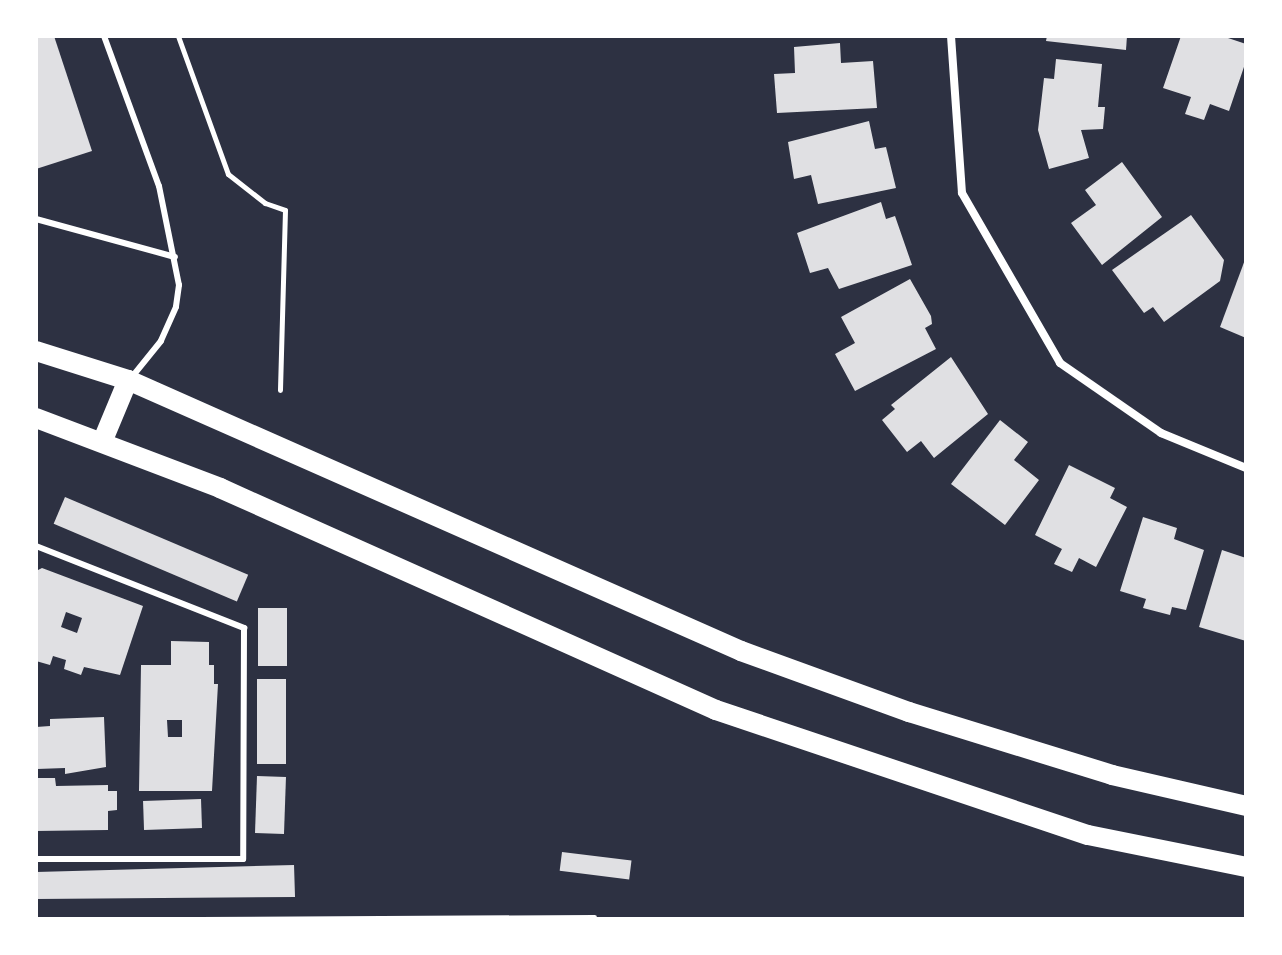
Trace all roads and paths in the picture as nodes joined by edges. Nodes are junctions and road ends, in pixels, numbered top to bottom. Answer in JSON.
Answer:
{"nodes":[{"id":1,"x":104,"y":36,"type":"edge"},
{"id":2,"x":178,"y":36,"type":"edge"},
{"id":3,"x":951,"y":36,"type":"edge"},
{"id":4,"x":36,"y":219,"type":"edge"},
{"id":5,"x":175,"y":257,"type":"junction"},
{"id":6,"x":36,"y":351,"type":"edge"},
{"id":7,"x":128,"y":380,"type":"junction"},
{"id":8,"x":280,"y":390,"type":"dead end"},
{"id":9,"x":36,"y":418,"type":"edge"},
{"id":10,"x":103,"y":440,"type":"junction"},
{"id":11,"x":1246,"y":468,"type":"edge"},
{"id":12,"x":36,"y":546,"type":"edge"},
{"id":13,"x":1246,"y":806,"type":"edge"},
{"id":14,"x":36,"y":859,"type":"edge"},
{"id":15,"x":1246,"y":867,"type":"edge"},
{"id":16,"x":594,"y":917,"type":"dead end"},
{"id":17,"x":199,"y":919,"type":"edge"}],
"edges":[{"from":1,"to":5,"type":"lane"},
{"from":2,"to":8,"type":"path"},
{"from":3,"to":11,"type":"street"},
{"from":4,"to":5,"type":"lane"},
{"from":5,"to":7,"type":"lane"},
{"from":6,"to":7,"type":"main road"},
{"from":7,"to":10,"type":"main road"},
{"from":7,"to":13,"type":"main road"},
{"from":9,"to":10,"type":"main road"},
{"from":10,"to":15,"type":"main road"},
{"from":12,"to":14,"type":"lane"},
{"from":16,"to":17,"type":"path"}]}
